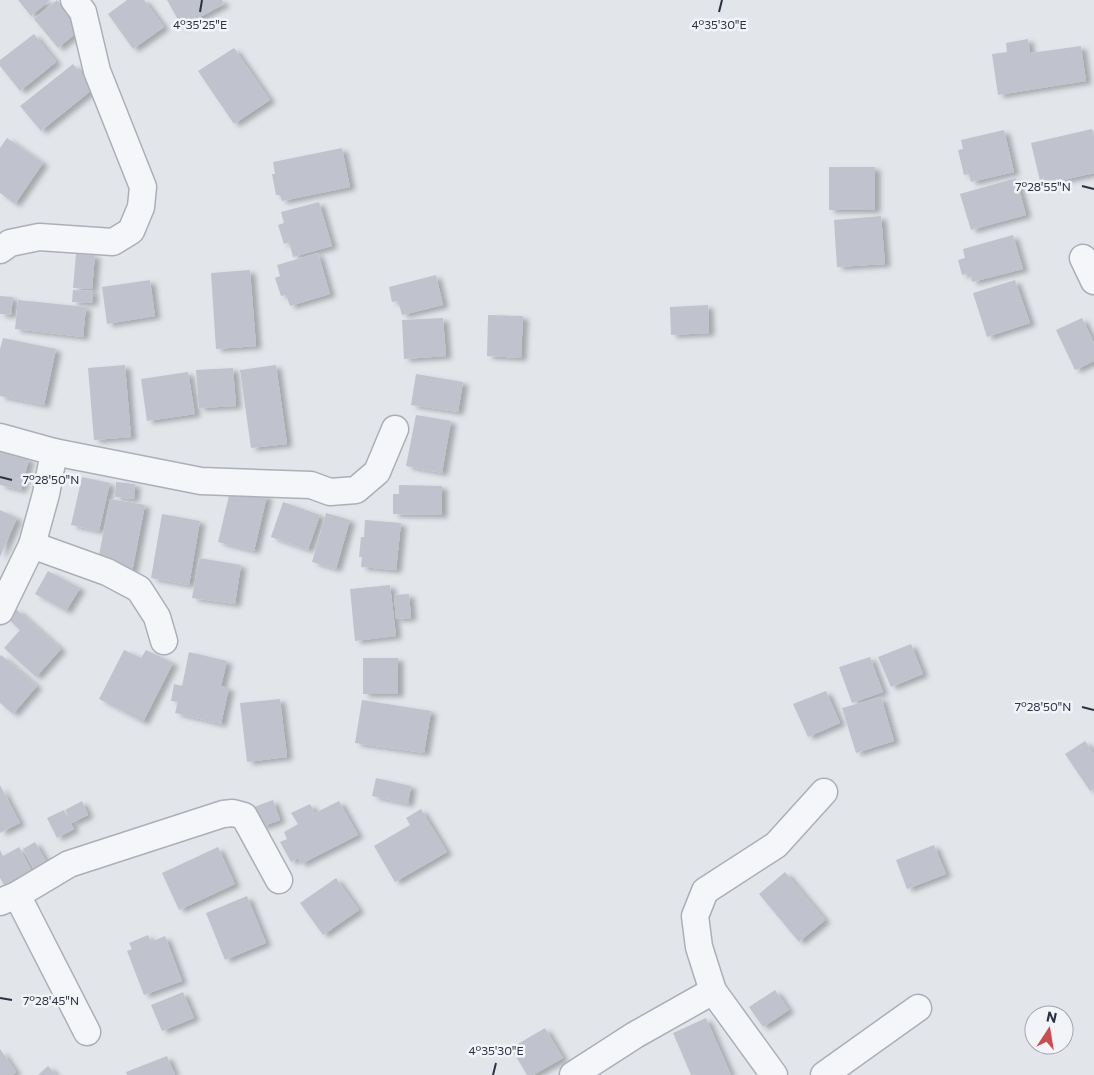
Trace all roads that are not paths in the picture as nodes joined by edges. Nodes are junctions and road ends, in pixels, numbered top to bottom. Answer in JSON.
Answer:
{"nodes":[{"id":1,"x":86,"y":4,"type":"edge"},
{"id":2,"x":0,"y":250,"type":"edge"},
{"id":3,"x":1083,"y":258,"type":"dead end"},
{"id":4,"x":1094,"y":281,"type":"edge"},
{"id":5,"x":395,"y":429,"type":"dead end"},
{"id":6,"x":0,"y":436,"type":"edge"},
{"id":7,"x":54,"y":452,"type":"junction"},
{"id":8,"x":32,"y":545,"type":"junction"},
{"id":9,"x":0,"y":611,"type":"edge"},
{"id":10,"x":164,"y":641,"type":"dead end"},
{"id":11,"x":824,"y":792,"type":"dead end"},
{"id":12,"x":279,"y":880,"type":"dead end"},
{"id":13,"x":9,"y":899,"type":"edge"},
{"id":14,"x":714,"y":991,"type":"junction"},
{"id":15,"x":918,"y":1008,"type":"dead end"},
{"id":16,"x":87,"y":1032,"type":"dead end"},
{"id":17,"x":573,"y":1075,"type":"edge"},
{"id":18,"x":774,"y":1075,"type":"edge"},
{"id":19,"x":824,"y":1075,"type":"edge"}],
"edges":[{"from":1,"to":2,"type":"street"},
{"from":3,"to":4,"type":"street"},
{"from":5,"to":7,"type":"street"},
{"from":6,"to":7,"type":"street"},
{"from":7,"to":8,"type":"street"},
{"from":8,"to":9,"type":"street"},
{"from":8,"to":10,"type":"street"},
{"from":11,"to":14,"type":"street"},
{"from":12,"to":13,"type":"street"},
{"from":13,"to":16,"type":"street"},
{"from":14,"to":17,"type":"street"},
{"from":14,"to":18,"type":"street"},
{"from":15,"to":19,"type":"street"}]}
